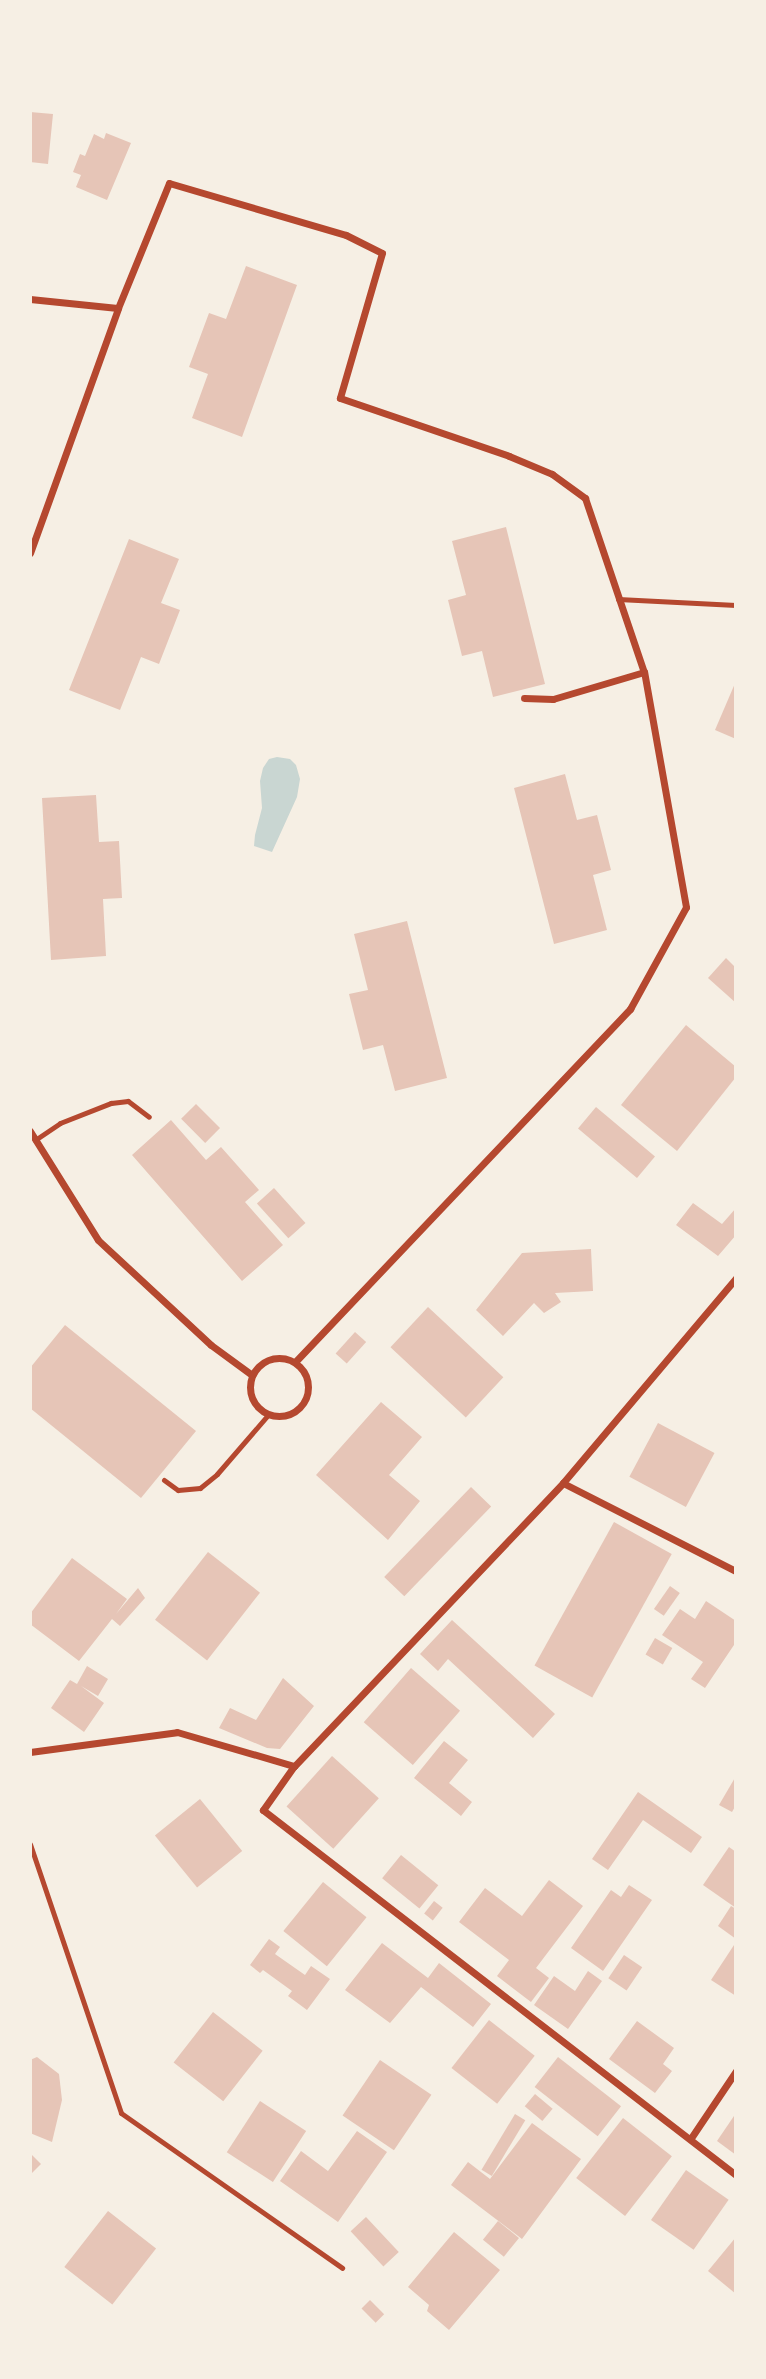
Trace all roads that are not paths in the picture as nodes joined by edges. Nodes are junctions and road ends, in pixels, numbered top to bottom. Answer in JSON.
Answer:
{"nodes":[{"id":1,"x":30,"y":299,"type":"edge"},
{"id":2,"x":118,"y":308,"type":"junction"},
{"id":3,"x":30,"y":552,"type":"edge"},
{"id":4,"x":618,"y":600,"type":"junction"},
{"id":5,"x":736,"y":605,"type":"edge"},
{"id":6,"x":644,"y":672,"type":"junction"},
{"id":7,"x":524,"y":698,"type":"dead end"},
{"id":8,"x":149,"y":1117,"type":"dead end"},
{"id":9,"x":30,"y":1131,"type":"edge"},
{"id":10,"x":35,"y":1140,"type":"junction"},
{"id":11,"x":736,"y":1278,"type":"edge"},
{"id":12,"x":295,"y":1362,"type":"junction"},
{"id":13,"x":252,"y":1375,"type":"junction"},
{"id":14,"x":268,"y":1415,"type":"junction"},
{"id":15,"x":164,"y":1480,"type":"dead end"},
{"id":16,"x":563,"y":1483,"type":"junction"},
{"id":17,"x":736,"y":1571,"type":"edge"},
{"id":18,"x":30,"y":1752,"type":"edge"},
{"id":19,"x":294,"y":1766,"type":"junction"},
{"id":20,"x":30,"y":1843,"type":"edge"},
{"id":21,"x":736,"y":2071,"type":"edge"},
{"id":22,"x":691,"y":2138,"type":"junction"},
{"id":23,"x":736,"y":2175,"type":"edge"},
{"id":24,"x":342,"y":2268,"type":"dead end"}],
"edges":[{"from":1,"to":2,"type":"street"},
{"from":2,"to":3,"type":"street"},
{"from":2,"to":4,"type":"street"},
{"from":4,"to":5,"type":"lane"},
{"from":4,"to":6,"type":"street"},
{"from":6,"to":7,"type":"street"},
{"from":6,"to":12,"type":"street"},
{"from":8,"to":10,"type":"lane"},
{"from":9,"to":10,"type":"street"},
{"from":10,"to":13,"type":"street"},
{"from":11,"to":16,"type":"street"},
{"from":12,"to":13,"type":"street"},
{"from":12,"to":14,"type":"street"},
{"from":13,"to":14,"type":"street"},
{"from":14,"to":15,"type":"lane"},
{"from":16,"to":17,"type":"street"},
{"from":16,"to":19,"type":"street"},
{"from":18,"to":19,"type":"street"},
{"from":19,"to":22,"type":"street"},
{"from":20,"to":24,"type":"lane"},
{"from":21,"to":22,"type":"street"},
{"from":22,"to":23,"type":"street"}]}
